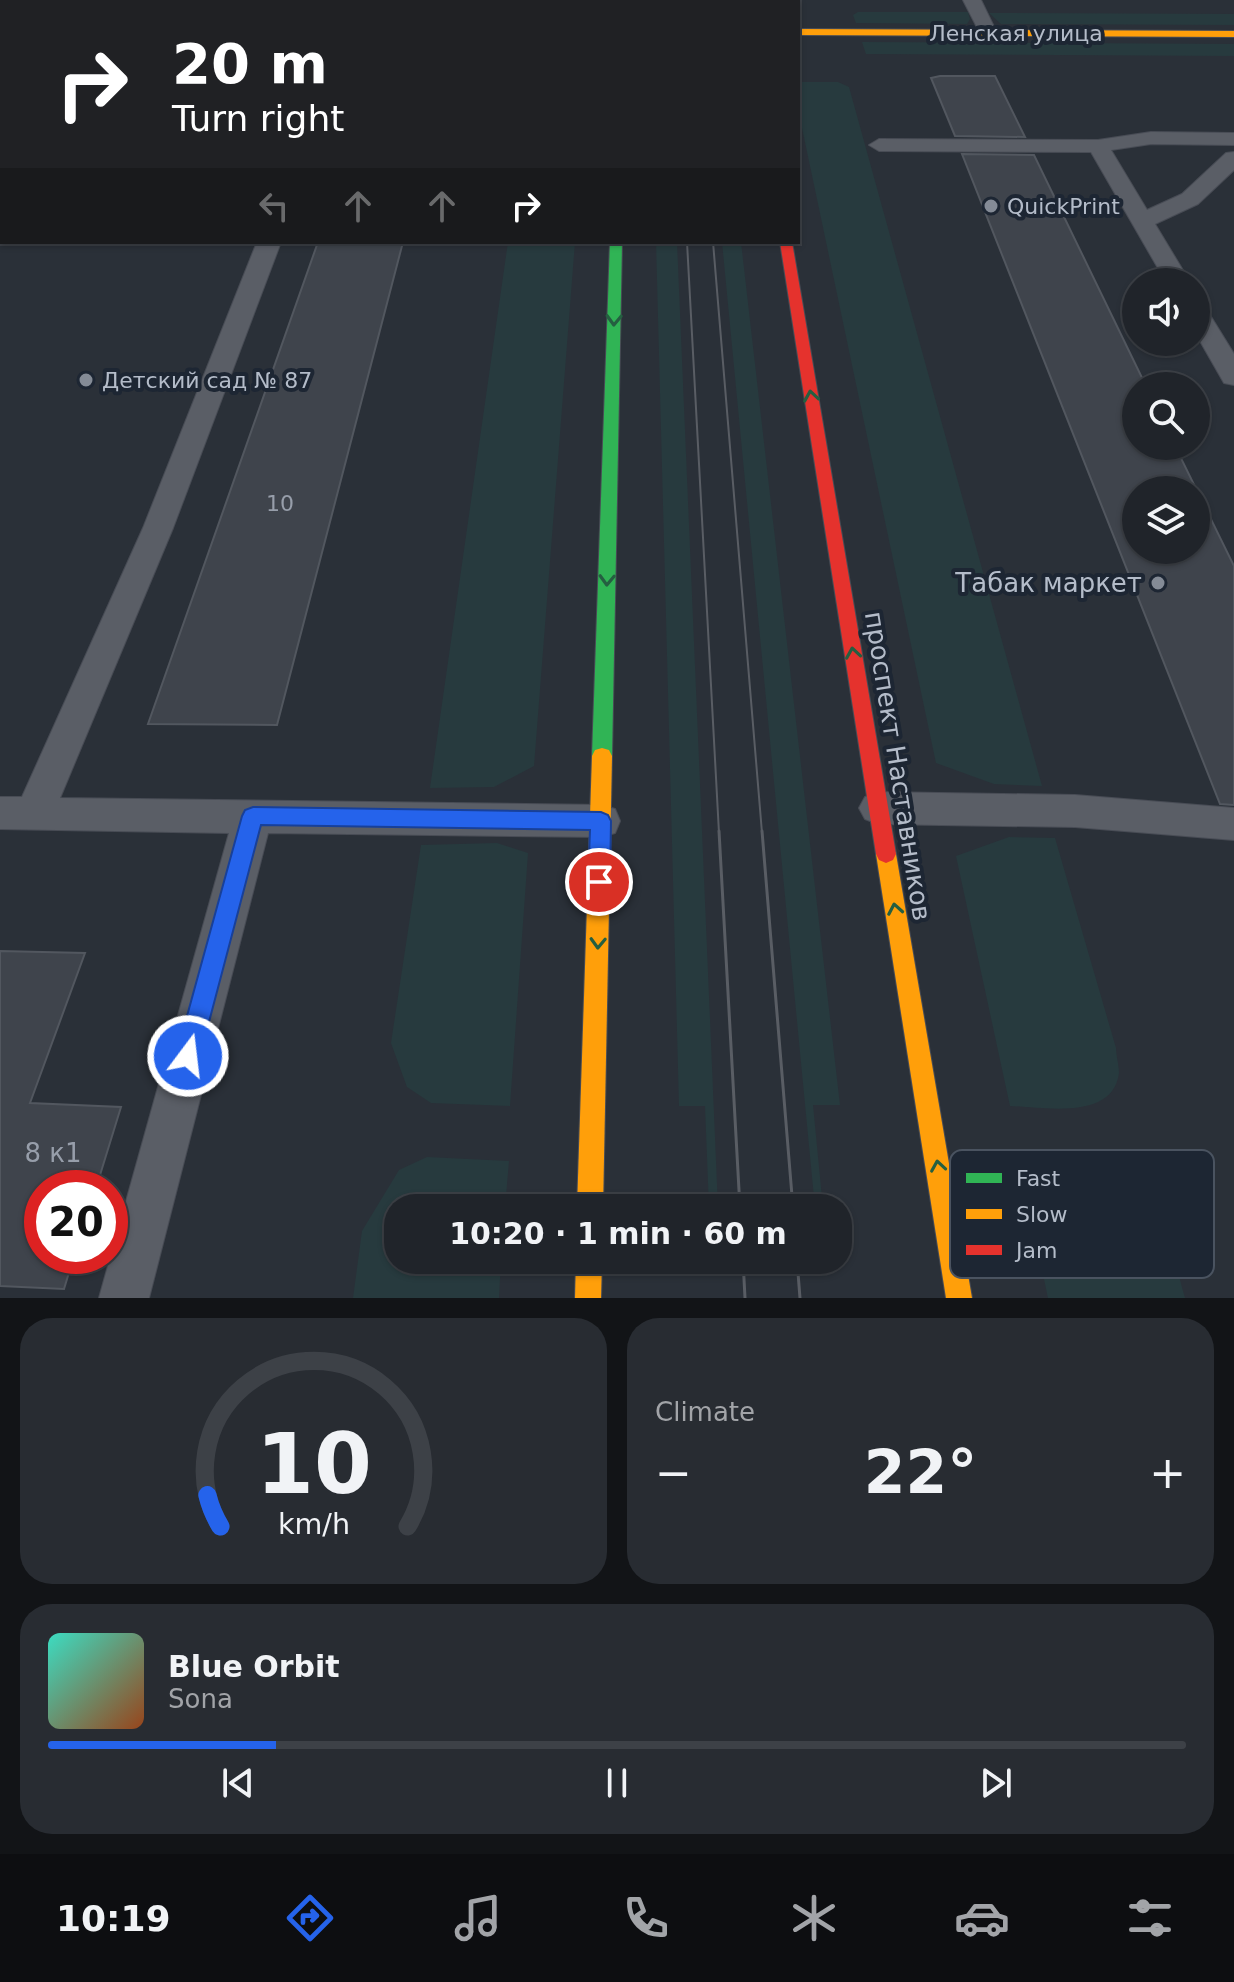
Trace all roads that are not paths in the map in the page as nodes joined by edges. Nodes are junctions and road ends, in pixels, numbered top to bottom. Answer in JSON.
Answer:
{"nodes":[{"id":1,"x":972,"y":0,"type":"edge"},
{"id":2,"x":800,"y":32,"type":"edge"},
{"id":3,"x":988,"y":33,"type":"junction"},
{"id":4,"x":1234,"y":34,"type":"edge"},
{"id":5,"x":1234,"y":139,"type":"edge"},
{"id":6,"x":879,"y":145,"type":"dead end"},
{"id":7,"x":1098,"y":146,"type":"junction"},
{"id":8,"x":1234,"y":158,"type":"edge"},
{"id":9,"x":1142,"y":221,"type":"junction"},
{"id":10,"x":268,"y":244,"type":"edge"},
{"id":11,"x":616,"y":244,"type":"edge"},
{"id":12,"x":786,"y":244,"type":"edge"},
{"id":13,"x":1170,"y":268,"type":"edge"},
{"id":14,"x":1210,"y":336,"type":"edge"},
{"id":15,"x":1234,"y":377,"type":"edge"},
{"id":16,"x":878,"y":808,"type":"junction"},
{"id":17,"x":17,"y":814,"type":"edge"},
{"id":18,"x":253,"y":816,"type":"junction"},
{"id":19,"x":601,"y":821,"type":"junction"},
{"id":20,"x":1234,"y":824,"type":"edge"},
{"id":21,"x":590,"y":1194,"type":"edge"},
{"id":22,"x":950,"y":1244,"type":"edge"},
{"id":23,"x":589,"y":1274,"type":"edge"},
{"id":24,"x":956,"y":1278,"type":"edge"},
{"id":25,"x":124,"y":1298,"type":"edge"},
{"id":26,"x":588,"y":1298,"type":"edge"},
{"id":27,"x":959,"y":1298,"type":"edge"}],
"edges":[{"from":1,"to":3,"type":"lane"},
{"from":2,"to":3,"type":"main road","name":"Ленская улица"},
{"from":3,"to":4,"type":"main road","name":"Ленская улица"},
{"from":5,"to":7,"type":"lane"},
{"from":6,"to":7,"type":"lane"},
{"from":7,"to":9,"type":"lane"},
{"from":8,"to":9,"type":"lane"},
{"from":9,"to":13,"type":"lane"},
{"from":10,"to":17,"type":"lane"},
{"from":11,"to":19,"type":"main road","one_way":true},
{"from":16,"to":12,"type":"main road","name":"проспект Наставников","one_way":true},
{"from":14,"to":15,"type":"lane"},
{"from":16,"to":20,"type":"lane"},
{"from":22,"to":16,"type":"main road","name":"проспект Наставников","one_way":true},
{"from":17,"to":18,"type":"lane"},
{"from":18,"to":19,"type":"lane"},
{"from":18,"to":25,"type":"lane"},
{"from":19,"to":21,"type":"main road","one_way":true},
{"from":23,"to":26,"type":"main road"},
{"from":27,"to":24,"type":"main road","name":"проспект Наставников","one_way":true}]}
